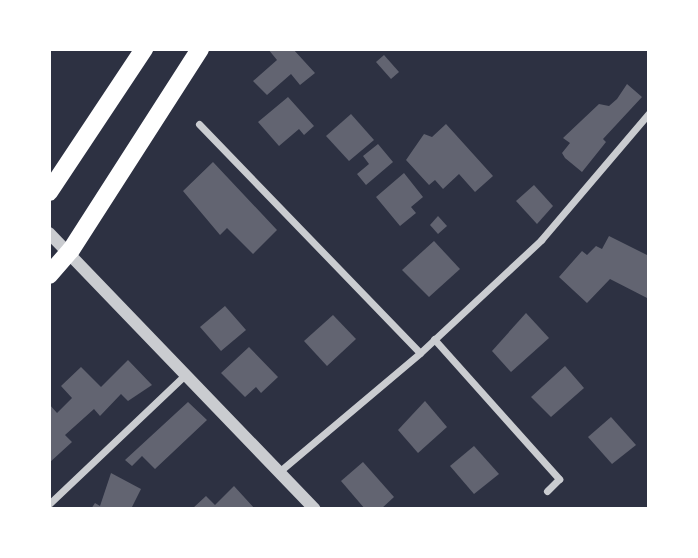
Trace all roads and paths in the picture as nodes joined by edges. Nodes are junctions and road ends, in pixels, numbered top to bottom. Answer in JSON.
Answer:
{"nodes":[{"id":1,"x":144,"y":49,"type":"edge"},
{"id":2,"x":200,"y":49,"type":"edge"},
{"id":3,"x":649,"y":113,"type":"edge"},
{"id":4,"x":200,"y":124,"type":"dead end"},
{"id":5,"x":49,"y":192,"type":"edge"},
{"id":6,"x":49,"y":233,"type":"edge"},
{"id":7,"x":49,"y":275,"type":"edge"},
{"id":8,"x":434,"y":339,"type":"junction"},
{"id":9,"x":420,"y":353,"type":"junction"},
{"id":10,"x":187,"y":373,"type":"junction"},
{"id":11,"x":280,"y":471,"type":"junction"},
{"id":12,"x":547,"y":491,"type":"dead end"},
{"id":13,"x":49,"y":504,"type":"edge"},
{"id":14,"x":315,"y":509,"type":"edge"}],
"edges":[{"from":1,"to":5,"type":"main road"},
{"from":2,"to":7,"type":"main road"},
{"from":3,"to":8,"type":"street"},
{"from":4,"to":9,"type":"street"},
{"from":6,"to":10,"type":"street"},
{"from":8,"to":9,"type":"street"},
{"from":8,"to":12,"type":"street"},
{"from":9,"to":11,"type":"street"},
{"from":10,"to":11,"type":"street"},
{"from":10,"to":13,"type":"street"},
{"from":11,"to":14,"type":"street"}]}
